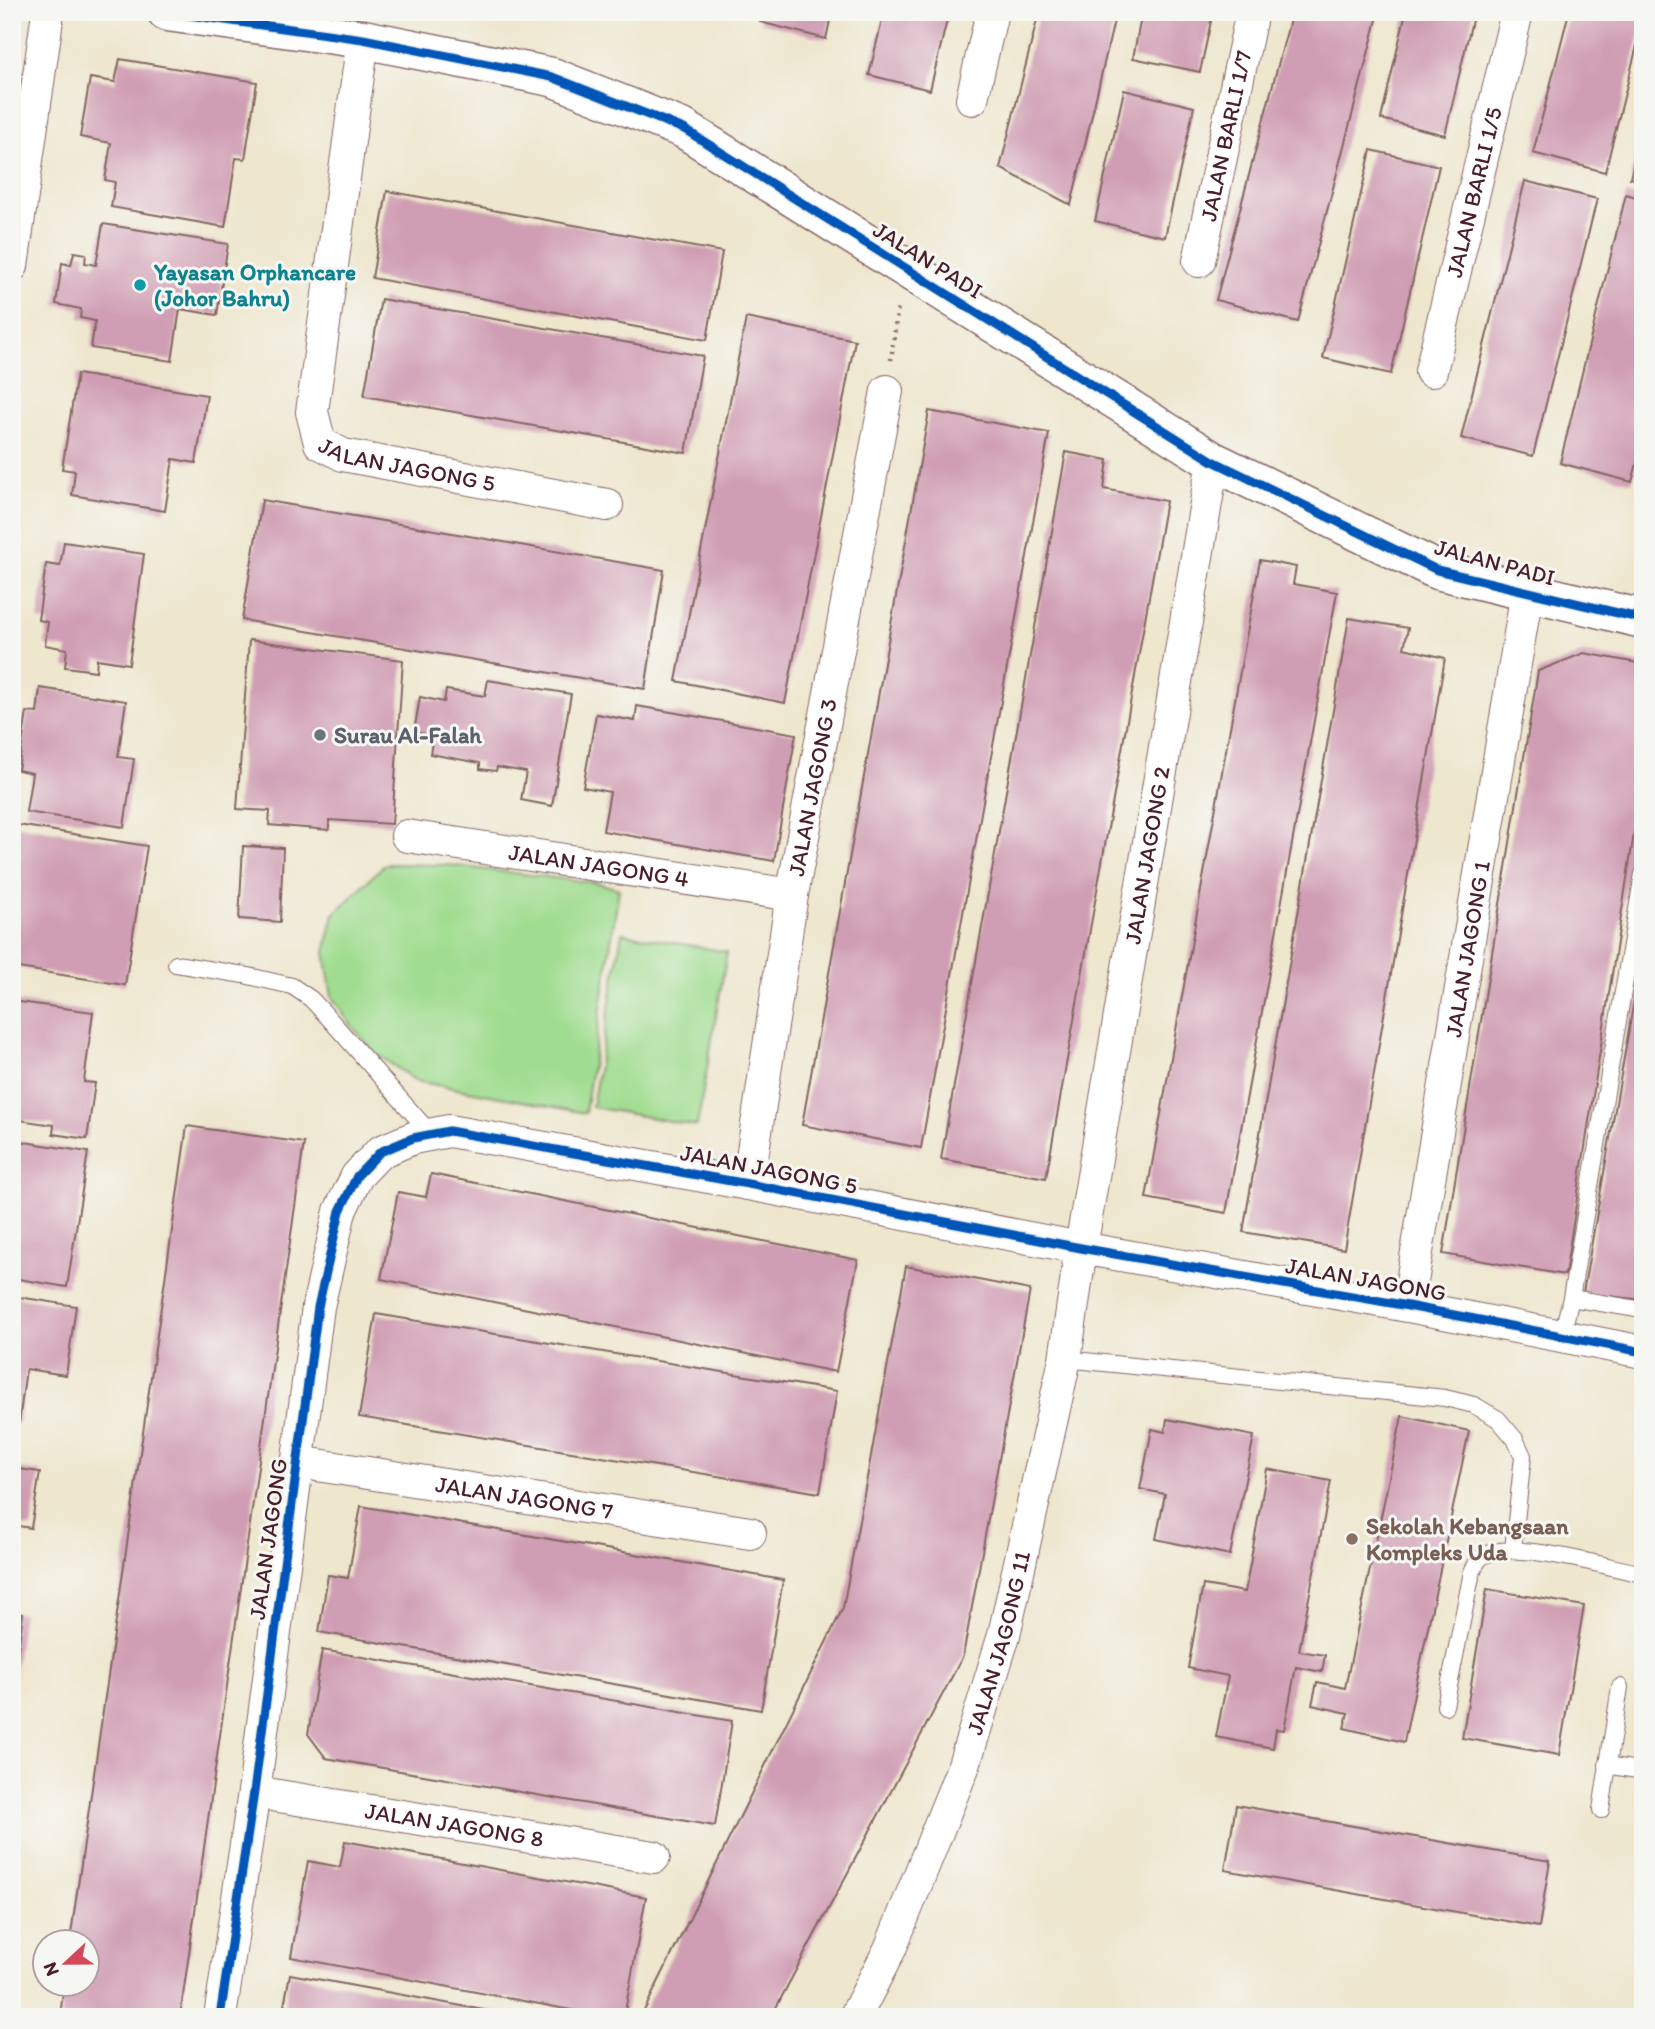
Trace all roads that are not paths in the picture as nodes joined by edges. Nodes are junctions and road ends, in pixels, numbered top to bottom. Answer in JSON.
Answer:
{"nodes":[{"id":1,"x":48,"y":12,"type":"edge"},
{"id":2,"x":167,"y":12,"type":"edge"},
{"id":3,"x":992,"y":12,"type":"edge"},
{"id":4,"x":1252,"y":12,"type":"edge"},
{"id":5,"x":1517,"y":12,"type":"edge"},
{"id":6,"x":363,"y":39,"type":"junction"},
{"id":7,"x":25,"y":71,"type":"edge"},
{"id":8,"x":972,"y":99,"type":"dead end"},
{"id":9,"x":13,"y":255,"type":"edge"},
{"id":10,"x":1199,"y":261,"type":"dead end"},
{"id":11,"x":1431,"y":371,"type":"dead end"},
{"id":12,"x":887,"y":391,"type":"road end"},
{"id":13,"x":1213,"y":461,"type":"junction"},
{"id":14,"x":607,"y":505,"type":"dead end"},
{"id":15,"x":1527,"y":592,"type":"junction"},
{"id":16,"x":1643,"y":619,"type":"edge"},
{"id":17,"x":407,"y":836,"type":"dead end"},
{"id":18,"x":1643,"y":874,"type":"edge"},
{"id":19,"x":792,"y":895,"type":"junction"},
{"id":20,"x":176,"y":964,"type":"dead end"},
{"id":21,"x":440,"y":1133,"type":"junction"},
{"id":22,"x":748,"y":1184,"type":"junction"},
{"id":23,"x":1081,"y":1248,"type":"junction"},
{"id":24,"x":1571,"y":1298,"type":"junction"},
{"id":25,"x":1408,"y":1306,"type":"junction"},
{"id":26,"x":1643,"y":1310,"type":"edge"},
{"id":27,"x":1562,"y":1335,"type":"junction"},
{"id":28,"x":1643,"y":1352,"type":"edge"},
{"id":29,"x":1065,"y":1359,"type":"junction"},
{"id":30,"x":298,"y":1462,"type":"junction"},
{"id":31,"x":750,"y":1533,"type":"dead end"},
{"id":32,"x":1513,"y":1550,"type":"junction"},
{"id":33,"x":1643,"y":1574,"type":"edge"},
{"id":34,"x":1620,"y":1687,"type":"dead end"},
{"id":35,"x":1446,"y":1706,"type":"dead end"},
{"id":36,"x":1607,"y":1765,"type":"junction"},
{"id":37,"x":1643,"y":1772,"type":"edge"},
{"id":38,"x":254,"y":1792,"type":"junction"},
{"id":39,"x":1601,"y":1810,"type":"dead end"},
{"id":40,"x":654,"y":1857,"type":"dead end"},
{"id":41,"x":220,"y":2017,"type":"edge"},
{"id":42,"x":855,"y":2017,"type":"edge"}],
"edges":[{"from":1,"to":7,"type":"street"},
{"from":2,"to":6,"type":"street","name":"JALAN PADI"},
{"from":3,"to":8,"type":"street"},
{"from":4,"to":10,"type":"street","name":"JALAN BARLI 1/7"},
{"from":5,"to":11,"type":"street","name":"JALAN BARLI 1/5"},
{"from":6,"to":13,"type":"street","name":"JALAN PADI"},
{"from":6,"to":14,"type":"street","name":"JALAN JAGONG 5"},
{"from":7,"to":9,"type":"street"},
{"from":12,"to":19,"type":"street","name":"JALAN JAGONG 3"},
{"from":13,"to":15,"type":"street","name":"JALAN PADI"},
{"from":13,"to":23,"type":"street","name":"JALAN JAGONG 2"},
{"from":15,"to":16,"type":"street","name":"JALAN PADI"},
{"from":15,"to":25,"type":"street","name":"JALAN JAGONG 1"},
{"from":17,"to":19,"type":"street","name":"JALAN JAGONG 4"},
{"from":18,"to":24,"type":"lane"},
{"from":19,"to":22,"type":"street","name":"JALAN JAGONG 3"},
{"from":20,"to":21,"type":"lane"},
{"from":21,"to":22,"type":"street","name":"JALAN JAGONG 5"},
{"from":21,"to":30,"type":"street","name":"JALAN JAGONG"},
{"from":22,"to":23,"type":"street","name":"JALAN JAGONG 5"},
{"from":23,"to":25,"type":"street","name":"JALAN JAGONG"},
{"from":23,"to":29,"type":"street","name":"JALAN JAGONG 11"},
{"from":24,"to":26,"type":"lane"},
{"from":24,"to":27,"type":"lane"},
{"from":25,"to":27,"type":"street","name":"JALAN JAGONG"},
{"from":27,"to":28,"type":"street","name":"JALAN JAGONG"},
{"from":29,"to":32,"type":"lane"},
{"from":29,"to":42,"type":"street","name":"JALAN JAGONG 11"},
{"from":30,"to":31,"type":"street","name":"JALAN JAGONG 7"},
{"from":30,"to":38,"type":"street","name":"JALAN JAGONG"},
{"from":32,"to":33,"type":"lane"},
{"from":32,"to":35,"type":"lane"},
{"from":34,"to":36,"type":"lane"},
{"from":36,"to":37,"type":"lane"},
{"from":36,"to":39,"type":"lane"},
{"from":38,"to":40,"type":"street","name":"JALAN JAGONG 8"},
{"from":38,"to":41,"type":"street","name":"JALAN JAGONG"}]}
